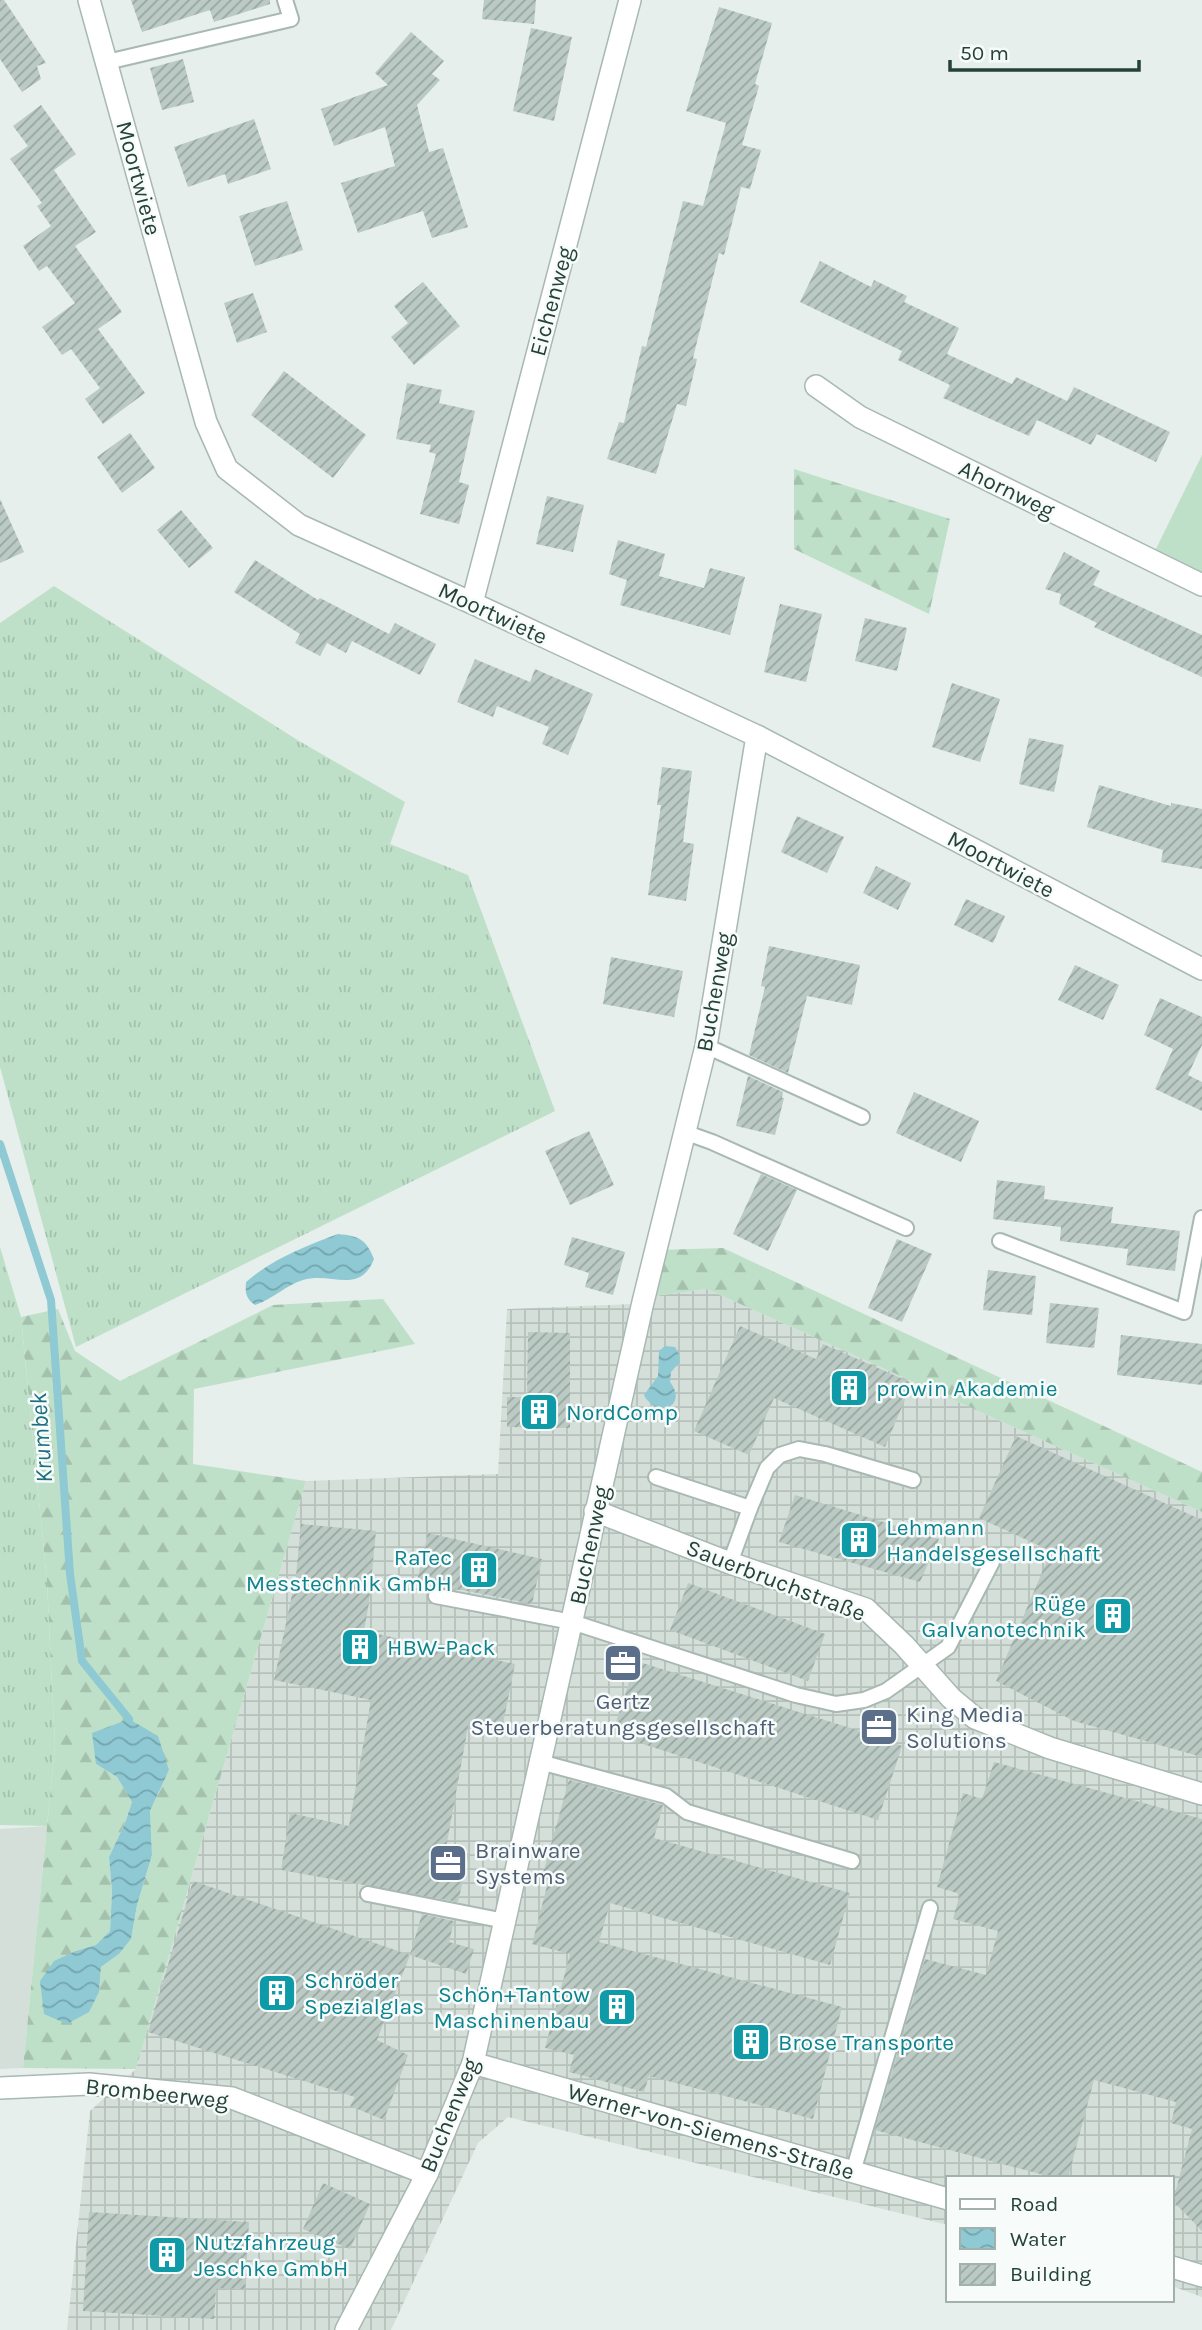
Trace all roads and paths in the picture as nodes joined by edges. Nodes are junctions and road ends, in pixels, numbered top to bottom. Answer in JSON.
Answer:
{"nodes":[{"id":1,"x":89,"y":0,"type":"edge"},
{"id":2,"x":285,"y":0,"type":"edge"},
{"id":3,"x":630,"y":0,"type":"edge"},
{"id":4,"x":107,"y":62,"type":"junction"},
{"id":5,"x":816,"y":386,"type":"dead end"},
{"id":6,"x":1202,"y":585,"type":"edge"},
{"id":7,"x":471,"y":603,"type":"junction"},
{"id":8,"x":757,"y":736,"type":"junction"},
{"id":9,"x":1202,"y":969,"type":"edge"},
{"id":10,"x":705,"y":1046,"type":"junction"},
{"id":11,"x":862,"y":1117,"type":"dead end"},
{"id":12,"x":684,"y":1132,"type":"junction"},
{"id":13,"x":1202,"y":1218,"type":"edge"},
{"id":14,"x":906,"y":1228,"type":"dead end"},
{"id":15,"x":1000,"y":1241,"type":"dead end"},
{"id":16,"x":656,"y":1477,"type":"dead end"},
{"id":17,"x":913,"y":1480,"type":"dead end"},
{"id":18,"x":750,"y":1508,"type":"junction"},
{"id":19,"x":595,"y":1511,"type":"junction"},
{"id":20,"x":992,"y":1562,"type":"dead end"},
{"id":21,"x":730,"y":1563,"type":"junction"},
{"id":22,"x":436,"y":1596,"type":"dead end"},
{"id":23,"x":572,"y":1622,"type":"junction"},
{"id":24,"x":921,"y":1664,"type":"junction"},
{"id":25,"x":540,"y":1762,"type":"junction"},
{"id":26,"x":1202,"y":1794,"type":"edge"},
{"id":27,"x":852,"y":1861,"type":"dead end"},
{"id":28,"x":368,"y":1894,"type":"dead end"},
{"id":29,"x":930,"y":1908,"type":"dead end"},
{"id":30,"x":505,"y":1921,"type":"junction"},
{"id":31,"x":473,"y":2063,"type":"junction"},
{"id":32,"x":0,"y":2088,"type":"edge"},
{"id":33,"x":853,"y":2172,"type":"junction"},
{"id":34,"x":427,"y":2174,"type":"junction"},
{"id":35,"x":946,"y":2198,"type":"edge"},
{"id":36,"x":1174,"y":2268,"type":"edge"},
{"id":37,"x":1202,"y":2276,"type":"edge"},
{"id":38,"x":346,"y":2330,"type":"edge"}],
"edges":[{"from":1,"to":4,"type":"street","name":"Moortwiete"},
{"from":2,"to":4,"type":"lane"},
{"from":3,"to":7,"type":"street","name":"Eichenweg"},
{"from":4,"to":7,"type":"street","name":"Moortwiete"},
{"from":5,"to":6,"type":"street","name":"Ahornweg"},
{"from":7,"to":8,"type":"street","name":"Moortwiete"},
{"from":8,"to":9,"type":"street","name":"Moortwiete"},
{"from":8,"to":10,"type":"street","name":"Buchenweg"},
{"from":10,"to":11,"type":"lane"},
{"from":10,"to":12,"type":"street","name":"Buchenweg"},
{"from":12,"to":14,"type":"lane"},
{"from":12,"to":19,"type":"street","name":"Buchenweg"},
{"from":13,"to":15,"type":"lane"},
{"from":16,"to":18,"type":"lane"},
{"from":17,"to":18,"type":"lane"},
{"from":18,"to":21,"type":"lane"},
{"from":19,"to":21,"type":"street","name":"Sauerbruchstraße"},
{"from":19,"to":23,"type":"street","name":"Buchenweg"},
{"from":20,"to":24,"type":"lane"},
{"from":21,"to":24,"type":"street","name":"Sauerbruchstraße"},
{"from":22,"to":23,"type":"lane"},
{"from":23,"to":24,"type":"lane"},
{"from":23,"to":25,"type":"street","name":"Buchenweg"},
{"from":24,"to":26,"type":"street","name":"Sauerbruchstraße"},
{"from":25,"to":27,"type":"lane"},
{"from":25,"to":30,"type":"street","name":"Buchenweg"},
{"from":28,"to":30,"type":"lane"},
{"from":29,"to":33,"type":"lane"},
{"from":30,"to":31,"type":"street","name":"Buchenweg"},
{"from":31,"to":33,"type":"street","name":"Werner-von-Siemens-Straße"},
{"from":31,"to":34,"type":"street","name":"Buchenweg"},
{"from":32,"to":34,"type":"street","name":"Brombeerweg"},
{"from":33,"to":35,"type":"street","name":"Werner-von-Siemens-Straße"},
{"from":34,"to":38,"type":"street","name":"Buchenweg"},
{"from":36,"to":37,"type":"street"}]}
